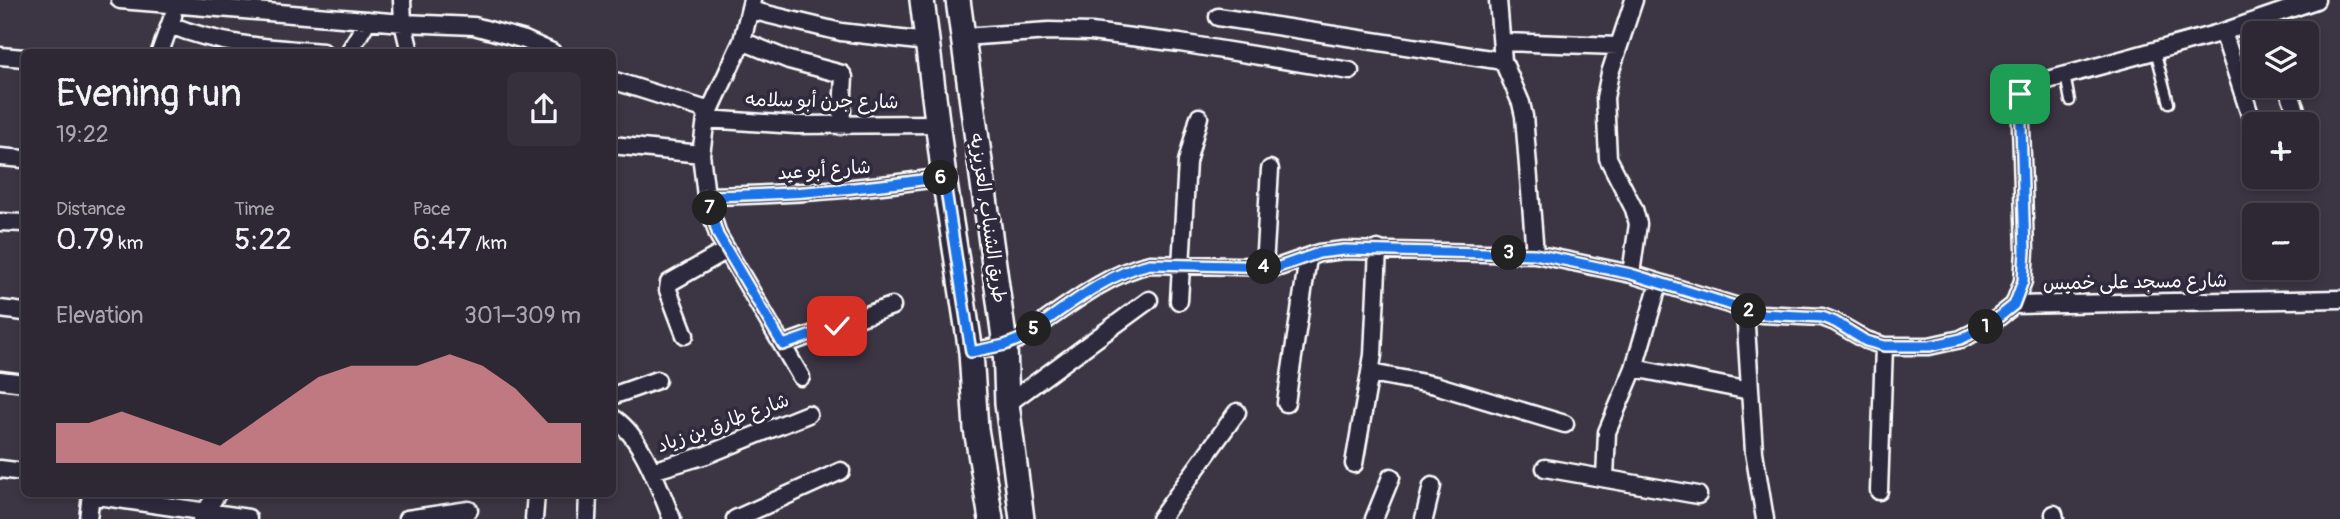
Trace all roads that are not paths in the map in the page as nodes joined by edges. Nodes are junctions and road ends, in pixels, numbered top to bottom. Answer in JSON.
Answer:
{"nodes":[{"id":1,"x":120,"y":0,"type":"edge"},
{"id":2,"x":402,"y":0,"type":"edge"},
{"id":3,"x":922,"y":0,"type":"edge"},
{"id":4,"x":958,"y":0,"type":"edge"},
{"id":5,"x":1498,"y":0,"type":"edge"},
{"id":6,"x":1634,"y":0,"type":"edge"},
{"id":7,"x":2316,"y":0,"type":"edge"},
{"id":8,"x":177,"y":3,"type":"edge"},
{"id":9,"x":751,"y":5,"type":"edge"},
{"id":10,"x":1219,"y":17,"type":"dead end"},
{"id":11,"x":368,"y":20,"type":"junction"},
{"id":12,"x":2276,"y":21,"type":"edge"},
{"id":13,"x":403,"y":23,"type":"junction"},
{"id":14,"x":170,"y":25,"type":"junction"},
{"id":15,"x":2242,"y":29,"type":"edge"},
{"id":16,"x":2223,"y":32,"type":"junction"},
{"id":17,"x":963,"y":37,"type":"junction"},
{"id":18,"x":742,"y":41,"type":"junction"},
{"id":19,"x":927,"y":41,"type":"junction"},
{"id":20,"x":1502,"y":43,"type":"junction"},
{"id":21,"x":1618,"y":46,"type":"junction"},
{"id":22,"x":161,"y":49,"type":"edge"},
{"id":23,"x":278,"y":49,"type":"edge"},
{"id":24,"x":351,"y":49,"type":"edge"},
{"id":25,"x":409,"y":49,"type":"edge"},
{"id":26,"x":546,"y":49,"type":"edge"},
{"id":27,"x":2155,"y":50,"type":"junction"},
{"id":28,"x":0,"y":56,"type":"edge"},
{"id":29,"x":21,"y":58,"type":"edge"},
{"id":30,"x":1503,"y":61,"type":"junction"},
{"id":31,"x":1350,"y":71,"type":"dead end"},
{"id":32,"x":2065,"y":75,"type":"junction"},
{"id":33,"x":616,"y":81,"type":"edge"},
{"id":34,"x":2070,"y":101,"type":"dead end"},
{"id":35,"x":2169,"y":103,"type":"dead end"},
{"id":36,"x":2249,"y":112,"type":"edge"},
{"id":37,"x":708,"y":115,"type":"junction"},
{"id":38,"x":1199,"y":117,"type":"dead end"},
{"id":39,"x":937,"y":124,"type":"junction"},
{"id":40,"x":841,"y":126,"type":"junction"},
{"id":41,"x":616,"y":145,"type":"edge"},
{"id":42,"x":701,"y":154,"type":"junction"},
{"id":43,"x":0,"y":157,"type":"edge"},
{"id":44,"x":21,"y":159,"type":"edge"},
{"id":45,"x":1270,"y":169,"type":"dead end"},
{"id":46,"x":944,"y":177,"type":"junction"},
{"id":47,"x":706,"y":196,"type":"junction"},
{"id":48,"x":0,"y":222,"type":"edge"},
{"id":49,"x":21,"y":223,"type":"edge"},
{"id":50,"x":1378,"y":249,"type":"junction"},
{"id":51,"x":727,"y":250,"type":"junction"},
{"id":52,"x":1535,"y":254,"type":"junction"},
{"id":53,"x":1308,"y":258,"type":"junction"},
{"id":54,"x":1181,"y":265,"type":"junction"},
{"id":55,"x":995,"y":266,"type":"junction"},
{"id":56,"x":1264,"y":267,"type":"junction"},
{"id":57,"x":959,"y":272,"type":"junction"},
{"id":58,"x":1631,"y":274,"type":"junction"},
{"id":59,"x":1659,"y":282,"type":"junction"},
{"id":60,"x":2340,"y":299,"type":"edge"},
{"id":61,"x":1149,"y":300,"type":"dead end"},
{"id":62,"x":1179,"y":301,"type":"dead end"},
{"id":63,"x":2014,"y":305,"type":"junction"},
{"id":64,"x":892,"y":306,"type":"dead end"},
{"id":65,"x":0,"y":309,"type":"edge"},
{"id":66,"x":1745,"y":310,"type":"junction"},
{"id":67,"x":21,"y":312,"type":"edge"},
{"id":68,"x":685,"y":335,"type":"dead end"},
{"id":69,"x":783,"y":345,"type":"junction"},
{"id":70,"x":1005,"y":345,"type":"junction"},
{"id":71,"x":1884,"y":346,"type":"junction"},
{"id":72,"x":971,"y":352,"type":"junction"},
{"id":73,"x":1634,"y":369,"type":"junction"},
{"id":74,"x":1371,"y":373,"type":"junction"},
{"id":75,"x":801,"y":377,"type":"dead end"},
{"id":76,"x":0,"y":380,"type":"edge"},
{"id":77,"x":657,"y":380,"type":"dead end"},
{"id":78,"x":21,"y":383,"type":"edge"},
{"id":79,"x":1750,"y":391,"type":"junction"},
{"id":80,"x":616,"y":395,"type":"edge"},
{"id":81,"x":1286,"y":403,"type":"dead end"},
{"id":82,"x":1007,"y":404,"type":"junction"},
{"id":83,"x":1237,"y":412,"type":"dead end"},
{"id":84,"x":808,"y":414,"type":"dead end"},
{"id":85,"x":616,"y":422,"type":"edge"},
{"id":86,"x":1565,"y":424,"type":"dead end"},
{"id":87,"x":1354,"y":464,"type":"dead end"},
{"id":88,"x":1545,"y":468,"type":"dead end"},
{"id":89,"x":0,"y":469,"type":"edge"},
{"id":90,"x":652,"y":471,"type":"junction"},
{"id":91,"x":841,"y":471,"type":"dead end"},
{"id":92,"x":21,"y":472,"type":"edge"},
{"id":93,"x":1391,"y":477,"type":"dead end"},
{"id":94,"x":1605,"y":478,"type":"junction"},
{"id":95,"x":1432,"y":486,"type":"dead end"},
{"id":96,"x":1879,"y":491,"type":"dead end"},
{"id":97,"x":1698,"y":495,"type":"dead end"},
{"id":98,"x":91,"y":497,"type":"edge"},
{"id":99,"x":106,"y":497,"type":"edge"},
{"id":100,"x":215,"y":497,"type":"edge"},
{"id":101,"x":537,"y":497,"type":"edge"},
{"id":102,"x":588,"y":497,"type":"edge"},
{"id":103,"x":470,"y":507,"type":"edge"},
{"id":104,"x":203,"y":516,"type":"edge"},
{"id":105,"x":248,"y":518,"type":"edge"},
{"id":106,"x":88,"y":519,"type":"edge"},
{"id":107,"x":407,"y":519,"type":"edge"},
{"id":108,"x":534,"y":519,"type":"edge"},
{"id":109,"x":587,"y":519,"type":"edge"},
{"id":110,"x":672,"y":519,"type":"edge"},
{"id":111,"x":735,"y":519,"type":"edge"},
{"id":112,"x":991,"y":519,"type":"edge"},
{"id":113,"x":1022,"y":519,"type":"edge"},
{"id":114,"x":1160,"y":519,"type":"edge"},
{"id":115,"x":1374,"y":519,"type":"edge"},
{"id":116,"x":1424,"y":519,"type":"edge"},
{"id":117,"x":1765,"y":519,"type":"edge"}],
"edges":[{"from":1,"to":8,"type":"street"},
{"from":2,"to":13,"type":"street"},
{"from":3,"to":19,"type":"street","name":"طريق الشنباب, العزيزيه"},
{"from":4,"to":17,"type":"street","name":"طريق الشنباب, العزيزيه"},
{"from":5,"to":20,"type":"street"},
{"from":6,"to":21,"type":"street"},
{"from":7,"to":12,"type":"street"},
{"from":8,"to":11,"type":"street"},
{"from":8,"to":14,"type":"street"},
{"from":9,"to":18,"type":"street"},
{"from":9,"to":19,"type":"street"},
{"from":10,"to":30,"type":"street"},
{"from":11,"to":13,"type":"street"},
{"from":11,"to":24,"type":"street"},
{"from":13,"to":25,"type":"street"},
{"from":13,"to":26,"type":"street"},
{"from":14,"to":22,"type":"street"},
{"from":14,"to":23,"type":"street"},
{"from":15,"to":16,"type":"street"},
{"from":16,"to":27,"type":"street"},
{"from":16,"to":36,"type":"street"},
{"from":17,"to":31,"type":"street"},
{"from":17,"to":55,"type":"street","name":"طريق الشنباب, العزيزيه"},
{"from":18,"to":37,"type":"street"},
{"from":18,"to":40,"type":"street"},
{"from":19,"to":39,"type":"street","name":"طريق الشنباب, العزيزيه"},
{"from":20,"to":21,"type":"street"},
{"from":20,"to":30,"type":"street"},
{"from":21,"to":58,"type":"street"},
{"from":27,"to":32,"type":"street"},
{"from":27,"to":35,"type":"lane"},
{"from":28,"to":29,"type":"street"},
{"from":30,"to":52,"type":"street"},
{"from":32,"to":34,"type":"lane"},
{"from":32,"to":63,"type":"street"},
{"from":33,"to":37,"type":"street","name":"شارع جرن أبو سلامه"},
{"from":37,"to":40,"type":"street","name":"شارع جرن أبو سلامه"},
{"from":37,"to":42,"type":"street"},
{"from":38,"to":54,"type":"street"},
{"from":39,"to":40,"type":"street","name":"شارع جرن أبو سلامه"},
{"from":39,"to":46,"type":"street","name":"طريق الشنباب, العزيزيه"},
{"from":41,"to":42,"type":"street"},
{"from":42,"to":47,"type":"street"},
{"from":43,"to":44,"type":"street"},
{"from":45,"to":56,"type":"street"},
{"from":46,"to":47,"type":"street","name":"شارع أبو عيد"},
{"from":46,"to":57,"type":"street","name":"طريق الشنباب, العزيزيه"},
{"from":47,"to":51,"type":"street"},
{"from":48,"to":49,"type":"street"},
{"from":50,"to":52,"type":"street"},
{"from":50,"to":53,"type":"street"},
{"from":50,"to":74,"type":"street"},
{"from":51,"to":68,"type":"street"},
{"from":51,"to":69,"type":"street"},
{"from":52,"to":58,"type":"street"},
{"from":53,"to":56,"type":"street"},
{"from":53,"to":81,"type":"street"},
{"from":54,"to":56,"type":"street"},
{"from":54,"to":62,"type":"street"},
{"from":54,"to":70,"type":"street"},
{"from":55,"to":57,"type":"street"},
{"from":55,"to":70,"type":"street","name":"طريق الشنباب, العزيزيه"},
{"from":57,"to":72,"type":"street","name":"طريق الشنباب, العزيزيه"},
{"from":58,"to":59,"type":"street"},
{"from":59,"to":66,"type":"street"},
{"from":59,"to":73,"type":"street"},
{"from":60,"to":63,"type":"street","name":"شارع مسجد على خميس"},
{"from":61,"to":82,"type":"street"},
{"from":63,"to":71,"type":"street"},
{"from":64,"to":69,"type":"street"},
{"from":65,"to":67,"type":"street"},
{"from":66,"to":71,"type":"street"},
{"from":66,"to":79,"type":"street"},
{"from":69,"to":75,"type":"street"},
{"from":70,"to":72,"type":"street"},
{"from":70,"to":82,"type":"street","name":"طريق الشنباب, العزيزيه"},
{"from":71,"to":96,"type":"street"},
{"from":72,"to":112,"type":"street","name":"طريق الشنباب, العزيزيه"},
{"from":73,"to":79,"type":"street"},
{"from":73,"to":94,"type":"street"},
{"from":74,"to":86,"type":"street"},
{"from":74,"to":87,"type":"street"},
{"from":76,"to":78,"type":"street"},
{"from":77,"to":80,"type":"street"},
{"from":79,"to":117,"type":"street"},
{"from":82,"to":113,"type":"street","name":"طريق الشنباب, العزيزيه"},
{"from":83,"to":114,"type":"street"},
{"from":84,"to":90,"type":"street","name":"شارع طارق بن زياد"},
{"from":85,"to":90,"type":"street"},
{"from":88,"to":94,"type":"street"},
{"from":89,"to":92,"type":"street"},
{"from":90,"to":110,"type":"street"},
{"from":91,"to":111,"type":"street"},
{"from":93,"to":115,"type":"street"},
{"from":94,"to":97,"type":"street"},
{"from":95,"to":116,"type":"street"},
{"from":98,"to":106,"type":"street"},
{"from":99,"to":104,"type":"street"},
{"from":100,"to":104,"type":"street"},
{"from":101,"to":108,"type":"street"},
{"from":102,"to":109,"type":"street"},
{"from":103,"to":107,"type":"street"},
{"from":104,"to":105,"type":"street"}]}
